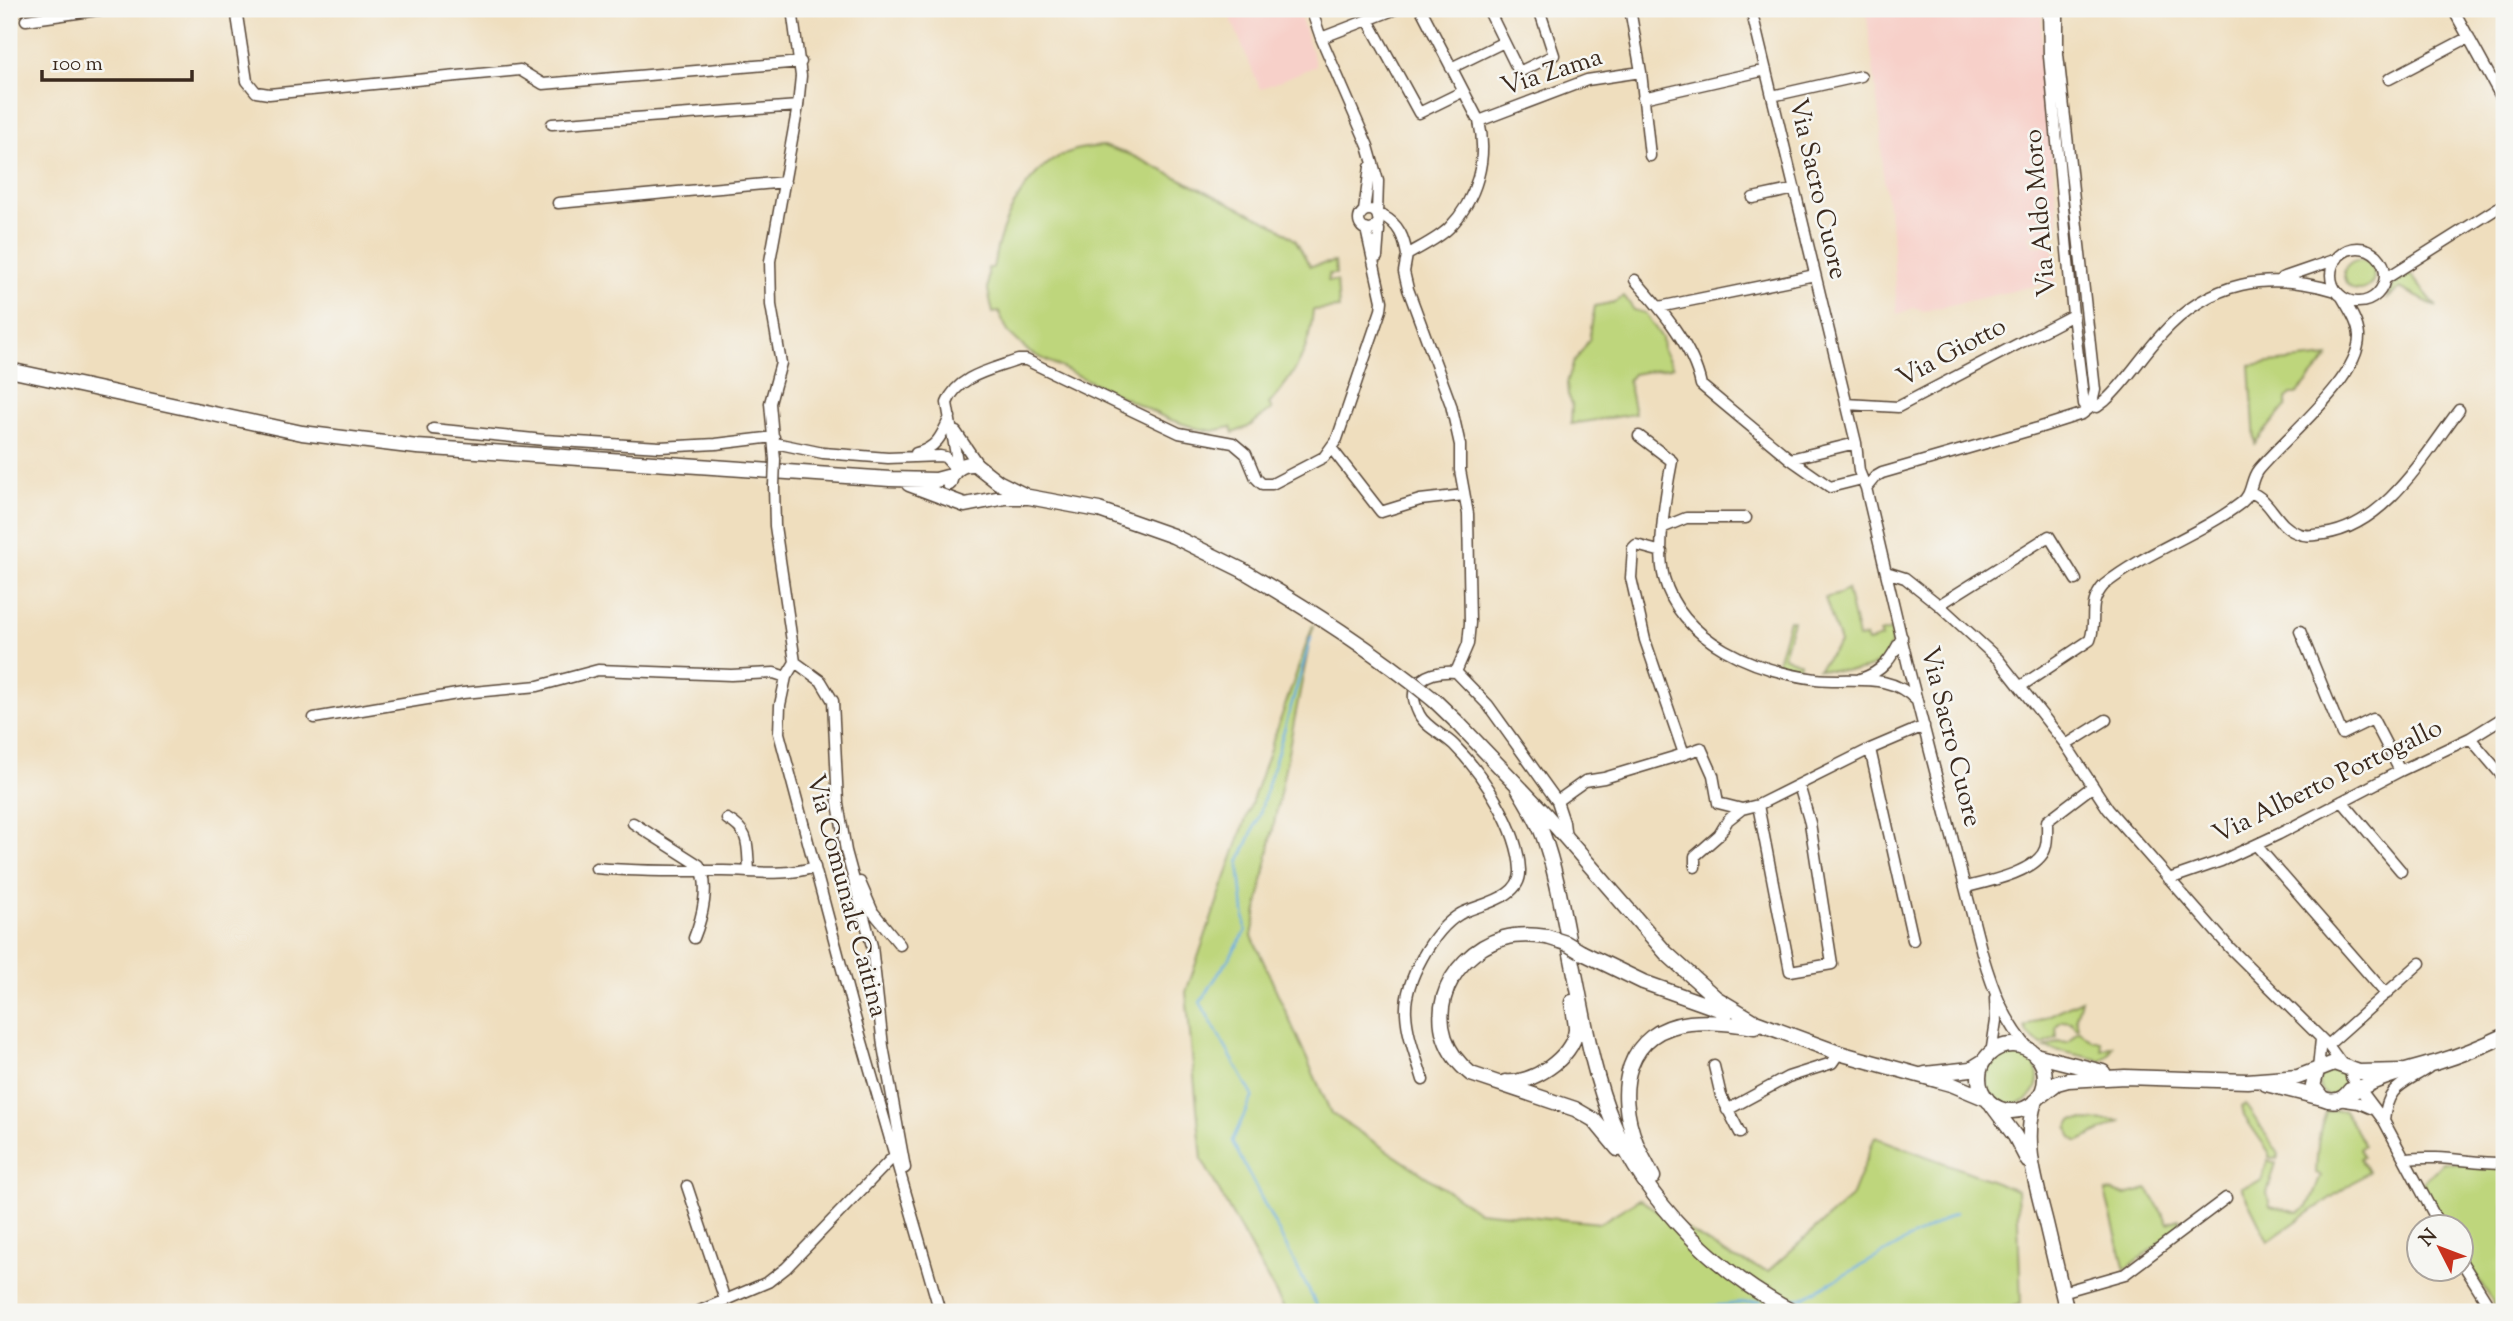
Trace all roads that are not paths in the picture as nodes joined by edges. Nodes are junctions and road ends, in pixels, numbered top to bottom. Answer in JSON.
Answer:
{"nodes":[{"id":1,"x":106,"y":9,"type":"edge"},
{"id":2,"x":236,"y":9,"type":"edge"},
{"id":3,"x":792,"y":9,"type":"edge"},
{"id":4,"x":1311,"y":9,"type":"edge"},
{"id":5,"x":1396,"y":9,"type":"edge"},
{"id":6,"x":1421,"y":9,"type":"edge"},
{"id":7,"x":1488,"y":9,"type":"edge"},
{"id":8,"x":1539,"y":9,"type":"edge"},
{"id":9,"x":1630,"y":9,"type":"edge"},
{"id":10,"x":1751,"y":9,"type":"edge"},
{"id":11,"x":2048,"y":9,"type":"edge"},
{"id":12,"x":2058,"y":9,"type":"edge"},
{"id":13,"x":2453,"y":9,"type":"edge"},
{"id":14,"x":26,"y":20,"type":"dead end"},
{"id":15,"x":1368,"y":20,"type":"junction"},
{"id":16,"x":2469,"y":37,"type":"junction"},
{"id":17,"x":1321,"y":38,"type":"junction"},
{"id":18,"x":1504,"y":43,"type":"junction"},
{"id":19,"x":801,"y":62,"type":"junction"},
{"id":20,"x":1451,"y":68,"type":"junction"},
{"id":21,"x":1766,"y":70,"type":"junction"},
{"id":22,"x":1641,"y":72,"type":"junction"},
{"id":23,"x":1861,"y":76,"type":"dead end"},
{"id":24,"x":2389,"y":79,"type":"dead end"},
{"id":25,"x":1462,"y":92,"type":"junction"},
{"id":26,"x":1772,"y":96,"type":"junction"},
{"id":27,"x":1643,"y":97,"type":"junction"},
{"id":28,"x":2504,"y":102,"type":"edge"},
{"id":29,"x":798,"y":106,"type":"junction"},
{"id":30,"x":1479,"y":121,"type":"junction"},
{"id":31,"x":552,"y":124,"type":"dead end"},
{"id":32,"x":1650,"y":156,"type":"dead end"},
{"id":33,"x":1370,"y":161,"type":"junction"},
{"id":34,"x":785,"y":182,"type":"junction"},
{"id":35,"x":1795,"y":188,"type":"junction"},
{"id":36,"x":1753,"y":198,"type":"dead end"},
{"id":37,"x":558,"y":202,"type":"dead end"},
{"id":38,"x":2504,"y":204,"type":"edge"},
{"id":39,"x":1364,"y":211,"type":"junction"},
{"id":40,"x":1377,"y":219,"type":"junction"},
{"id":41,"x":1366,"y":229,"type":"junction"},
{"id":42,"x":2071,"y":234,"type":"junction"},
{"id":43,"x":1407,"y":255,"type":"junction"},
{"id":44,"x":2337,"y":258,"type":"junction"},
{"id":45,"x":2410,"y":262,"type":"junction"},
{"id":46,"x":2383,"y":264,"type":"junction"},
{"id":47,"x":1376,"y":270,"type":"junction"},
{"id":48,"x":1815,"y":275,"type":"junction"},
{"id":49,"x":2385,"y":279,"type":"junction"},
{"id":50,"x":1635,"y":280,"type":"dead end"},
{"id":51,"x":2276,"y":280,"type":"junction"},
{"id":52,"x":2339,"y":294,"type":"junction"},
{"id":53,"x":2365,"y":301,"type":"junction"},
{"id":54,"x":1659,"y":307,"type":"junction"},
{"id":55,"x":2073,"y":315,"type":"junction"},
{"id":56,"x":2357,"y":326,"type":"junction"},
{"id":57,"x":9,"y":370,"type":"edge"},
{"id":58,"x":2095,"y":395,"type":"junction"},
{"id":59,"x":2111,"y":396,"type":"junction"},
{"id":60,"x":1846,"y":404,"type":"junction"},
{"id":61,"x":2091,"y":407,"type":"junction"},
{"id":62,"x":2459,"y":410,"type":"dead end"},
{"id":63,"x":951,"y":420,"type":"junction"},
{"id":64,"x":433,"y":429,"type":"dead end"},
{"id":65,"x":1639,"y":436,"type":"dead end"},
{"id":66,"x":774,"y":440,"type":"junction"},
{"id":67,"x":1856,"y":443,"type":"junction"},
{"id":68,"x":1332,"y":449,"type":"junction"},
{"id":69,"x":895,"y":458,"type":"junction"},
{"id":70,"x":1790,"y":458,"type":"junction"},
{"id":71,"x":1859,"y":461,"type":"junction"},
{"id":72,"x":955,"y":471,"type":"junction"},
{"id":73,"x":984,"y":471,"type":"junction"},
{"id":74,"x":1882,"y":473,"type":"junction"},
{"id":75,"x":890,"y":478,"type":"junction"},
{"id":76,"x":1864,"y":484,"type":"junction"},
{"id":77,"x":2250,"y":492,"type":"junction"},
{"id":78,"x":1464,"y":495,"type":"junction"},
{"id":79,"x":1029,"y":497,"type":"junction"},
{"id":80,"x":984,"y":500,"type":"junction"},
{"id":81,"x":959,"y":503,"type":"junction"},
{"id":82,"x":1746,"y":518,"type":"dead end"},
{"id":83,"x":1664,"y":527,"type":"junction"},
{"id":84,"x":1662,"y":552,"type":"junction"},
{"id":85,"x":1886,"y":572,"type":"junction"},
{"id":86,"x":2076,"y":580,"type":"dead end"},
{"id":87,"x":1939,"y":605,"type":"junction"},
{"id":88,"x":2300,"y":631,"type":"dead end"},
{"id":89,"x":1902,"y":637,"type":"junction"},
{"id":90,"x":795,"y":662,"type":"junction"},
{"id":91,"x":1885,"y":666,"type":"junction"},
{"id":92,"x":1909,"y":668,"type":"junction"},
{"id":93,"x":1456,"y":672,"type":"junction"},
{"id":94,"x":786,"y":677,"type":"junction"},
{"id":95,"x":1858,"y":680,"type":"junction"},
{"id":96,"x":1887,"y":682,"type":"junction"},
{"id":97,"x":2021,"y":686,"type":"junction"},
{"id":98,"x":1917,"y":701,"type":"junction"},
{"id":99,"x":2504,"y":717,"type":"edge"},
{"id":100,"x":314,"y":718,"type":"dead end"},
{"id":101,"x":2106,"y":720,"type":"dead end"},
{"id":102,"x":1924,"y":726,"type":"junction"},
{"id":103,"x":2470,"y":738,"type":"junction"},
{"id":104,"x":2066,"y":745,"type":"junction"},
{"id":105,"x":1870,"y":749,"type":"junction"},
{"id":106,"x":1684,"y":754,"type":"junction"},
{"id":107,"x":2400,"y":771,"type":"junction"},
{"id":108,"x":2504,"y":778,"type":"edge"},
{"id":109,"x":1799,"y":785,"type":"junction"},
{"id":110,"x":2093,"y":786,"type":"junction"},
{"id":111,"x":1518,"y":788,"type":"junction"},
{"id":112,"x":1557,"y":801,"type":"junction"},
{"id":113,"x":2342,"y":801,"type":"junction"},
{"id":114,"x":1758,"y":805,"type":"junction"},
{"id":115,"x":1742,"y":809,"type":"junction"},
{"id":116,"x":727,"y":819,"type":"dead end"},
{"id":117,"x":633,"y":823,"type":"dead end"},
{"id":118,"x":1566,"y":838,"type":"junction"},
{"id":119,"x":2256,"y":845,"type":"junction"},
{"id":120,"x":815,"y":867,"type":"junction"},
{"id":121,"x":1695,"y":867,"type":"dead end"},
{"id":122,"x":596,"y":868,"type":"dead end"},
{"id":123,"x":703,"y":871,"type":"junction"},
{"id":124,"x":749,"y":871,"type":"junction"},
{"id":125,"x":2401,"y":871,"type":"dead end"},
{"id":126,"x":853,"y":874,"type":"junction"},
{"id":127,"x":2169,"y":879,"type":"junction"},
{"id":128,"x":1966,"y":887,"type":"junction"},
{"id":129,"x":1560,"y":902,"type":"junction"},
{"id":130,"x":694,"y":938,"type":"dead end"},
{"id":131,"x":1913,"y":940,"type":"dead end"},
{"id":132,"x":900,"y":945,"type":"dead end"},
{"id":133,"x":2420,"y":964,"type":"dead end"},
{"id":134,"x":2386,"y":993,"type":"junction"},
{"id":135,"x":1995,"y":996,"type":"junction"},
{"id":136,"x":1754,"y":1021,"type":"junction"},
{"id":137,"x":1776,"y":1031,"type":"junction"},
{"id":138,"x":2504,"y":1036,"type":"edge"},
{"id":139,"x":2325,"y":1042,"type":"junction"},
{"id":140,"x":1839,"y":1053,"type":"junction"},
{"id":141,"x":2033,"y":1053,"type":"junction"},
{"id":142,"x":1988,"y":1057,"type":"junction"},
{"id":143,"x":2436,"y":1062,"type":"junction"},
{"id":144,"x":1714,"y":1066,"type":"dead end"},
{"id":145,"x":2317,"y":1070,"type":"junction"},
{"id":146,"x":2402,"y":1071,"type":"junction"},
{"id":147,"x":1913,"y":1074,"type":"junction"},
{"id":148,"x":2350,"y":1075,"type":"junction"},
{"id":149,"x":2124,"y":1077,"type":"junction"},
{"id":150,"x":1482,"y":1079,"type":"junction"},
{"id":151,"x":1423,"y":1080,"type":"dead end"},
{"id":152,"x":2247,"y":1081,"type":"junction"},
{"id":153,"x":2322,"y":1098,"type":"junction"},
{"id":154,"x":2342,"y":1098,"type":"junction"},
{"id":155,"x":2037,"y":1099,"type":"junction"},
{"id":156,"x":1989,"y":1101,"type":"junction"},
{"id":157,"x":1727,"y":1110,"type":"junction"},
{"id":158,"x":895,"y":1115,"type":"junction"},
{"id":159,"x":2383,"y":1118,"type":"junction"},
{"id":160,"x":885,"y":1124,"type":"junction"},
{"id":161,"x":1740,"y":1133,"type":"dead end"},
{"id":162,"x":895,"y":1155,"type":"junction"},
{"id":163,"x":2406,"y":1159,"type":"junction"},
{"id":164,"x":2504,"y":1163,"type":"edge"},
{"id":165,"x":2032,"y":1169,"type":"junction"},
{"id":166,"x":687,"y":1186,"type":"dead end"},
{"id":167,"x":2226,"y":1198,"type":"dead end"},
{"id":168,"x":1663,"y":1204,"type":"junction"},
{"id":169,"x":2432,"y":1212,"type":"edge"},
{"id":170,"x":2474,"y":1281,"type":"edge"},
{"id":171,"x":2062,"y":1292,"type":"junction"},
{"id":172,"x":725,"y":1300,"type":"junction"},
{"id":173,"x":697,"y":1312,"type":"edge"},
{"id":174,"x":940,"y":1312,"type":"edge"},
{"id":175,"x":946,"y":1312,"type":"edge"},
{"id":176,"x":1793,"y":1312,"type":"edge"},
{"id":177,"x":2067,"y":1312,"type":"edge"},
{"id":178,"x":2493,"y":1312,"type":"edge"}],
"edges":[{"from":1,"to":14,"type":"street"},
{"from":2,"to":19,"type":"street"},
{"from":3,"to":19,"type":"street"},
{"from":4,"to":17,"type":"street"},
{"from":5,"to":15,"type":"street"},
{"from":6,"to":20,"type":"street"},
{"from":7,"to":18,"type":"street"},
{"from":8,"to":18,"type":"street"},
{"from":9,"to":22,"type":"street"},
{"from":10,"to":21,"type":"street","name":"Via Sacro Cuore"},
{"from":11,"to":42,"type":"street","name":"Via Aldo Moro"},
{"from":12,"to":42,"type":"street","name":"Via Aldo Moro"},
{"from":13,"to":16,"type":"street"},
{"from":15,"to":17,"type":"street"},
{"from":15,"to":25,"type":"street"},
{"from":16,"to":24,"type":"street"},
{"from":16,"to":28,"type":"street"},
{"from":17,"to":33,"type":"street"},
{"from":18,"to":20,"type":"street"},
{"from":19,"to":29,"type":"street"},
{"from":20,"to":25,"type":"street"},
{"from":21,"to":26,"type":"street","name":"Via Sacro Cuore"},
{"from":21,"to":27,"type":"street"},
{"from":22,"to":27,"type":"street"},
{"from":22,"to":30,"type":"street","name":"Via Zama"},
{"from":23,"to":26,"type":"street"},
{"from":25,"to":30,"type":"street"},
{"from":26,"to":35,"type":"street","name":"Via Sacro Cuore"},
{"from":27,"to":32,"type":"street"},
{"from":29,"to":31,"type":"street"},
{"from":29,"to":34,"type":"street"},
{"from":30,"to":43,"type":"street"},
{"from":33,"to":39,"type":"street"},
{"from":33,"to":40,"type":"street"},
{"from":34,"to":37,"type":"street"},
{"from":34,"to":66,"type":"street"},
{"from":35,"to":36,"type":"street"},
{"from":35,"to":48,"type":"street","name":"Via Sacro Cuore"},
{"from":38,"to":45,"type":"street"},
{"from":39,"to":40,"type":"street"},
{"from":39,"to":41,"type":"street"},
{"from":40,"to":41,"type":"street"},
{"from":40,"to":43,"type":"street"},
{"from":40,"to":47,"type":"street"},
{"from":41,"to":47,"type":"street"},
{"from":42,"to":55,"type":"street","name":"Via Aldo Moro"},
{"from":42,"to":58,"type":"street","name":"Via Aldo Moro"},
{"from":43,"to":78,"type":"street"},
{"from":44,"to":46,"type":"street"},
{"from":44,"to":51,"type":"street"},
{"from":44,"to":52,"type":"street"},
{"from":45,"to":46,"type":"street"},
{"from":45,"to":49,"type":"street"},
{"from":46,"to":49,"type":"street"},
{"from":47,"to":68,"type":"street"},
{"from":48,"to":54,"type":"street"},
{"from":48,"to":60,"type":"street","name":"Via Sacro Cuore"},
{"from":49,"to":53,"type":"street"},
{"from":50,"to":54,"type":"street"},
{"from":51,"to":52,"type":"street"},
{"from":51,"to":59,"type":"street"},
{"from":52,"to":53,"type":"street"},
{"from":52,"to":56,"type":"street"},
{"from":53,"to":56,"type":"street"},
{"from":54,"to":70,"type":"street"},
{"from":55,"to":60,"type":"street","name":"Via Giotto"},
{"from":55,"to":61,"type":"street","name":"Via Aldo Moro"},
{"from":56,"to":77,"type":"street"},
{"from":57,"to":75,"type":"main road"},
{"from":58,"to":59,"type":"street"},
{"from":58,"to":61,"type":"street","name":"Via Aldo Moro"},
{"from":59,"to":61,"type":"street"},
{"from":60,"to":67,"type":"street","name":"Via Sacro Cuore"},
{"from":61,"to":74,"type":"street"},
{"from":62,"to":77,"type":"street"},
{"from":63,"to":68,"type":"street"},
{"from":63,"to":69,"type":"street"},
{"from":63,"to":72,"type":"street"},
{"from":63,"to":73,"type":"street"},
{"from":64,"to":66,"type":"street"},
{"from":65,"to":83,"type":"street"},
{"from":66,"to":69,"type":"street"},
{"from":66,"to":90,"type":"street","bridge":true},
{"from":67,"to":70,"type":"street"},
{"from":67,"to":71,"type":"street","name":"Via Sacro Cuore"},
{"from":68,"to":78,"type":"street"},
{"from":69,"to":72,"type":"street"},
{"from":70,"to":76,"type":"street"},
{"from":71,"to":74,"type":"street"},
{"from":71,"to":76,"type":"street","name":"Via Sacro Cuore"},
{"from":72,"to":73,"type":"main road"},
{"from":72,"to":75,"type":"main road"},
{"from":72,"to":81,"type":"main road"},
{"from":73,"to":79,"type":"main road"},
{"from":73,"to":80,"type":"main road"},
{"from":74,"to":76,"type":"street"},
{"from":75,"to":81,"type":"main road"},
{"from":76,"to":85,"type":"street","name":"Via Sacro Cuore"},
{"from":77,"to":97,"type":"street"},
{"from":78,"to":93,"type":"street"},
{"from":79,"to":80,"type":"main road"},
{"from":79,"to":111,"type":"main road","bridge":true},
{"from":80,"to":81,"type":"main road"},
{"from":82,"to":83,"type":"street"},
{"from":83,"to":84,"type":"street"},
{"from":84,"to":95,"type":"street"},
{"from":84,"to":106,"type":"street"},
{"from":85,"to":87,"type":"street"},
{"from":85,"to":89,"type":"street","name":"Via Sacro Cuore"},
{"from":86,"to":87,"type":"street"},
{"from":87,"to":97,"type":"street"},
{"from":88,"to":107,"type":"street"},
{"from":89,"to":91,"type":"street"},
{"from":89,"to":92,"type":"street","name":"Via Sacro Cuore"},
{"from":90,"to":94,"type":"street","name":"Via Comunale Caitina"},
{"from":90,"to":126,"type":"street"},
{"from":91,"to":92,"type":"street"},
{"from":91,"to":95,"type":"street"},
{"from":92,"to":96,"type":"street"},
{"from":92,"to":98,"type":"street","name":"Via Sacro Cuore"},
{"from":93,"to":112,"type":"street"},
{"from":93,"to":151,"type":"street"},
{"from":94,"to":100,"type":"street"},
{"from":94,"to":120,"type":"street","name":"Via Comunale Caitina"},
{"from":95,"to":96,"type":"street"},
{"from":96,"to":98,"type":"street"},
{"from":97,"to":104,"type":"street"},
{"from":98,"to":102,"type":"street","name":"Via Sacro Cuore"},
{"from":99,"to":103,"type":"street","name":"Via Alberto Portogallo"},
{"from":101,"to":104,"type":"street"},
{"from":102,"to":105,"type":"street"},
{"from":102,"to":128,"type":"street","name":"Via Sacro Cuore"},
{"from":103,"to":107,"type":"street","name":"Via Alberto Portogallo"},
{"from":103,"to":108,"type":"street"},
{"from":104,"to":110,"type":"street"},
{"from":105,"to":109,"type":"street"},
{"from":105,"to":131,"type":"street"},
{"from":106,"to":112,"type":"street"},
{"from":106,"to":115,"type":"street"},
{"from":107,"to":113,"type":"street","name":"Via Alberto Portogallo"},
{"from":109,"to":114,"type":"street"},
{"from":109,"to":114,"type":"street"},
{"from":110,"to":127,"type":"street"},
{"from":110,"to":128,"type":"street"},
{"from":111,"to":118,"type":"main road"},
{"from":111,"to":129,"type":"main road"},
{"from":112,"to":118,"type":"street"},
{"from":113,"to":119,"type":"street","name":"Via Alberto Portogallo"},
{"from":113,"to":125,"type":"street"},
{"from":114,"to":115,"type":"street"},
{"from":115,"to":121,"type":"street"},
{"from":116,"to":124,"type":"street"},
{"from":117,"to":123,"type":"street"},
{"from":118,"to":136,"type":"main road"},
{"from":119,"to":127,"type":"street","name":"Via Alberto Portogallo"},
{"from":119,"to":134,"type":"street"},
{"from":120,"to":124,"type":"street"},
{"from":120,"to":160,"type":"street","name":"Via Comunale Caitina"},
{"from":122,"to":123,"type":"street"},
{"from":123,"to":124,"type":"street"},
{"from":123,"to":130,"type":"street"},
{"from":126,"to":132,"type":"street"},
{"from":126,"to":158,"type":"street"},
{"from":127,"to":139,"type":"street"},
{"from":128,"to":135,"type":"street","name":"Via Sacro Cuore"},
{"from":129,"to":150,"type":"main road"},
{"from":129,"to":168,"type":"main road"},
{"from":133,"to":134,"type":"street"},
{"from":134,"to":139,"type":"street"},
{"from":135,"to":141,"type":"street"},
{"from":135,"to":142,"type":"street"},
{"from":136,"to":137,"type":"main road"},
{"from":136,"to":150,"type":"main road","bridge":true},
{"from":137,"to":140,"type":"main road"},
{"from":137,"to":168,"type":"main road"},
{"from":138,"to":143,"type":"main road"},
{"from":139,"to":145,"type":"street"},
{"from":139,"to":148,"type":"street"},
{"from":140,"to":147,"type":"main road"},
{"from":140,"to":157,"type":"street"},
{"from":141,"to":142,"type":"main road"},
{"from":141,"to":149,"type":"main road"},
{"from":141,"to":155,"type":"main road"},
{"from":142,"to":147,"type":"main road"},
{"from":142,"to":156,"type":"main road"},
{"from":143,"to":146,"type":"main road"},
{"from":143,"to":159,"type":"street"},
{"from":144,"to":157,"type":"street"},
{"from":145,"to":148,"type":"main road"},
{"from":145,"to":152,"type":"main road"},
{"from":145,"to":153,"type":"main road"},
{"from":146,"to":148,"type":"main road"},
{"from":146,"to":148,"type":"main road"},
{"from":147,"to":156,"type":"main road"},
{"from":148,"to":154,"type":"main road"},
{"from":148,"to":159,"type":"street"},
{"from":149,"to":152,"type":"main road"},
{"from":149,"to":155,"type":"main road"},
{"from":150,"to":168,"type":"main road"},
{"from":152,"to":153,"type":"main road"},
{"from":153,"to":154,"type":"main road"},
{"from":154,"to":159,"type":"street"},
{"from":155,"to":156,"type":"main road"},
{"from":155,"to":165,"type":"main road"},
{"from":156,"to":165,"type":"main road"},
{"from":157,"to":161,"type":"street"},
{"from":158,"to":160,"type":"street"},
{"from":158,"to":175,"type":"street"},
{"from":159,"to":163,"type":"street"},
{"from":160,"to":162,"type":"street","name":"Via Comunale Caitina"},
{"from":162,"to":172,"type":"street"},
{"from":162,"to":174,"type":"street","name":"Via Comunale Caitina"},
{"from":163,"to":164,"type":"street"},
{"from":163,"to":169,"type":"street"},
{"from":165,"to":171,"type":"main road"},
{"from":166,"to":172,"type":"street"},
{"from":167,"to":171,"type":"street"},
{"from":168,"to":176,"type":"main road"},
{"from":170,"to":178,"type":"street"},
{"from":171,"to":177,"type":"main road"},
{"from":172,"to":173,"type":"street"}]}
